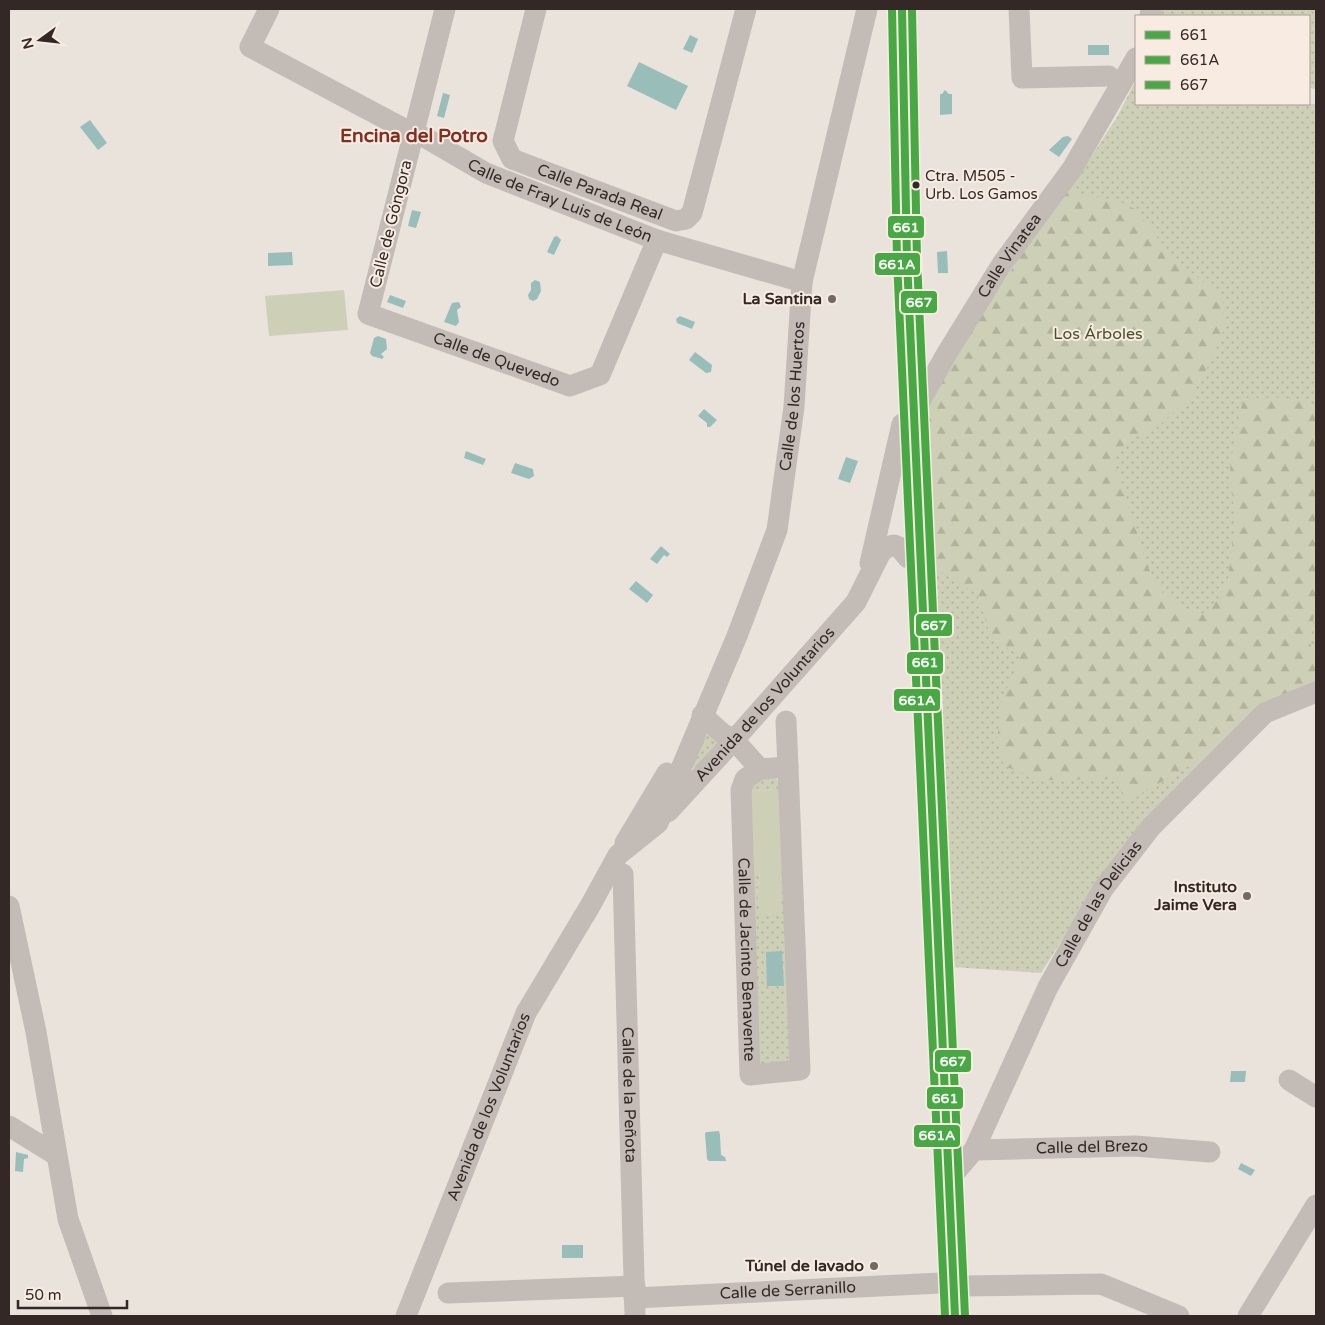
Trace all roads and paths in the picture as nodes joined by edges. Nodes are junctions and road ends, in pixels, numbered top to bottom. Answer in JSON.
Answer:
{"nodes":[{"id":1,"x":269,"y":9,"type":"edge"},
{"id":2,"x":445,"y":9,"type":"edge"},
{"id":3,"x":536,"y":9,"type":"edge"},
{"id":4,"x":746,"y":9,"type":"edge"},
{"id":5,"x":867,"y":9,"type":"edge"},
{"id":6,"x":1019,"y":9,"type":"edge"},
{"id":7,"x":900,"y":11,"type":"edge"},
{"id":8,"x":1135,"y":60,"type":"edge"},
{"id":9,"x":1109,"y":76,"type":"dead end"},
{"id":10,"x":414,"y":134,"type":"junction"},
{"id":11,"x":658,"y":240,"type":"junction"},
{"id":12,"x":907,"y":260,"type":"junction"},
{"id":13,"x":802,"y":282,"type":"junction"},
{"id":14,"x":368,"y":314,"type":"joint"},
{"id":15,"x":947,"y":353,"type":"junction"},
{"id":16,"x":908,"y":417,"type":"junction"},
{"id":17,"x":908,"y":558,"type":"junction"},
{"id":18,"x":866,"y":582,"type":"junction"},
{"id":19,"x":713,"y":692,"type":"junction"},
{"id":20,"x":1316,"y":692,"type":"edge"},
{"id":21,"x":702,"y":715,"type":"junction"},
{"id":22,"x":786,"y":721,"type":"dead end"},
{"id":23,"x":750,"y":722,"type":"junction"},
{"id":24,"x":734,"y":740,"type":"junction"},
{"id":25,"x":788,"y":767,"type":"junction"},
{"id":26,"x":760,"y":769,"type":"junction"},
{"id":27,"x":658,"y":823,"type":"junction"},
{"id":28,"x":620,"y":864,"type":"junction"},
{"id":29,"x":9,"y":906,"type":"edge"},
{"id":30,"x":1289,"y":1080,"type":"dead end"},
{"id":31,"x":1316,"y":1097,"type":"edge"},
{"id":32,"x":9,"y":1126,"type":"edge"},
{"id":33,"x":974,"y":1150,"type":"junction"},
{"id":34,"x":1210,"y":1152,"type":"dead end"},
{"id":35,"x":56,"y":1156,"type":"junction"},
{"id":36,"x":949,"y":1169,"type":"junction"},
{"id":37,"x":1316,"y":1205,"type":"edge"},
{"id":38,"x":947,"y":1280,"type":"junction"},
{"id":39,"x":448,"y":1293,"type":"dead end"},
{"id":40,"x":635,"y":1300,"type":"edge"},
{"id":41,"x":1175,"y":1315,"type":"edge"},
{"id":42,"x":102,"y":1316,"type":"edge"},
{"id":43,"x":406,"y":1316,"type":"edge"},
{"id":44,"x":942,"y":1316,"type":"edge"},
{"id":45,"x":955,"y":1316,"type":"edge"},
{"id":46,"x":1248,"y":1316,"type":"edge"}],
"edges":[{"from":1,"to":10,"type":"street","name":"Calle de Fray Luis de León"},
{"from":2,"to":10,"type":"street","name":"Calle de Góngora"},
{"from":3,"to":4,"type":"street","name":"Calle Parada Real"},
{"from":5,"to":13,"type":"street","name":"Calle de los Huertos"},
{"from":6,"to":9,"type":"street"},
{"from":7,"to":12,"type":"highway"},
{"from":7,"to":16,"type":"highway"},
{"from":8,"to":15,"type":"street","name":"Calle Vinatea"},
{"from":10,"to":11,"type":"street","name":"Calle de Fray Luis de León"},
{"from":10,"to":14,"type":"street","name":"Calle de Góngora"},
{"from":11,"to":13,"type":"street","name":"Calle de Fray Luis de León"},
{"from":11,"to":14,"type":"street","name":"Calle de Quevedo"},
{"from":12,"to":15,"type":"street"},
{"from":12,"to":16,"type":"highway"},
{"from":13,"to":19,"type":"street","name":"Calle de los Huertos"},
{"from":15,"to":16,"type":"street","name":"Calle Vinatea"},
{"from":16,"to":17,"type":"highway"},
{"from":16,"to":18,"type":"street","name":"Avenida de los Voluntarios"},
{"from":16,"to":36,"type":"highway"},
{"from":17,"to":18,"type":"street","name":"Avenida de los Voluntarios"},
{"from":17,"to":38,"type":"highway"},
{"from":18,"to":23,"type":"street","name":"Avenida de los Voluntarios"},
{"from":19,"to":21,"type":"street","name":"Calle de los Huertos"},
{"from":19,"to":23,"type":"street"},
{"from":20,"to":33,"type":"street","name":"Calle de las Delicias"},
{"from":21,"to":24,"type":"street"},
{"from":21,"to":27,"type":"street","name":"Calle de los Huertos"},
{"from":21,"to":28,"type":"street","name":"Calle de los Huertos"},
{"from":22,"to":25,"type":"street","name":"Calle de Jacinto Benavente"},
{"from":23,"to":24,"type":"street","name":"Avenida de los Voluntarios"},
{"from":24,"to":26,"type":"street"},
{"from":24,"to":27,"type":"street","name":"Avenida de los Voluntarios"},
{"from":25,"to":26,"type":"street"},
{"from":25,"to":26,"type":"street","name":"Calle de Jacinto Benavente"},
{"from":27,"to":28,"type":"street","name":"Avenida de los Voluntarios"},
{"from":28,"to":40,"type":"street","name":"Calle de la Peñota"},
{"from":28,"to":43,"type":"street","name":"Avenida de los Voluntarios"},
{"from":29,"to":35,"type":"street"},
{"from":30,"to":31,"type":"street"},
{"from":32,"to":35,"type":"street"},
{"from":33,"to":34,"type":"street","name":"Calle del Brezo"},
{"from":33,"to":36,"type":"street","name":"Calle de las Delicias"},
{"from":35,"to":42,"type":"street"},
{"from":36,"to":38,"type":"highway"},
{"from":37,"to":46,"type":"street"},
{"from":38,"to":40,"type":"street","name":"Calle de Serranillo"},
{"from":38,"to":41,"type":"street"},
{"from":38,"to":44,"type":"highway"},
{"from":38,"to":45,"type":"highway"},
{"from":39,"to":40,"type":"street","name":"Calle de Serranillo"}]}
